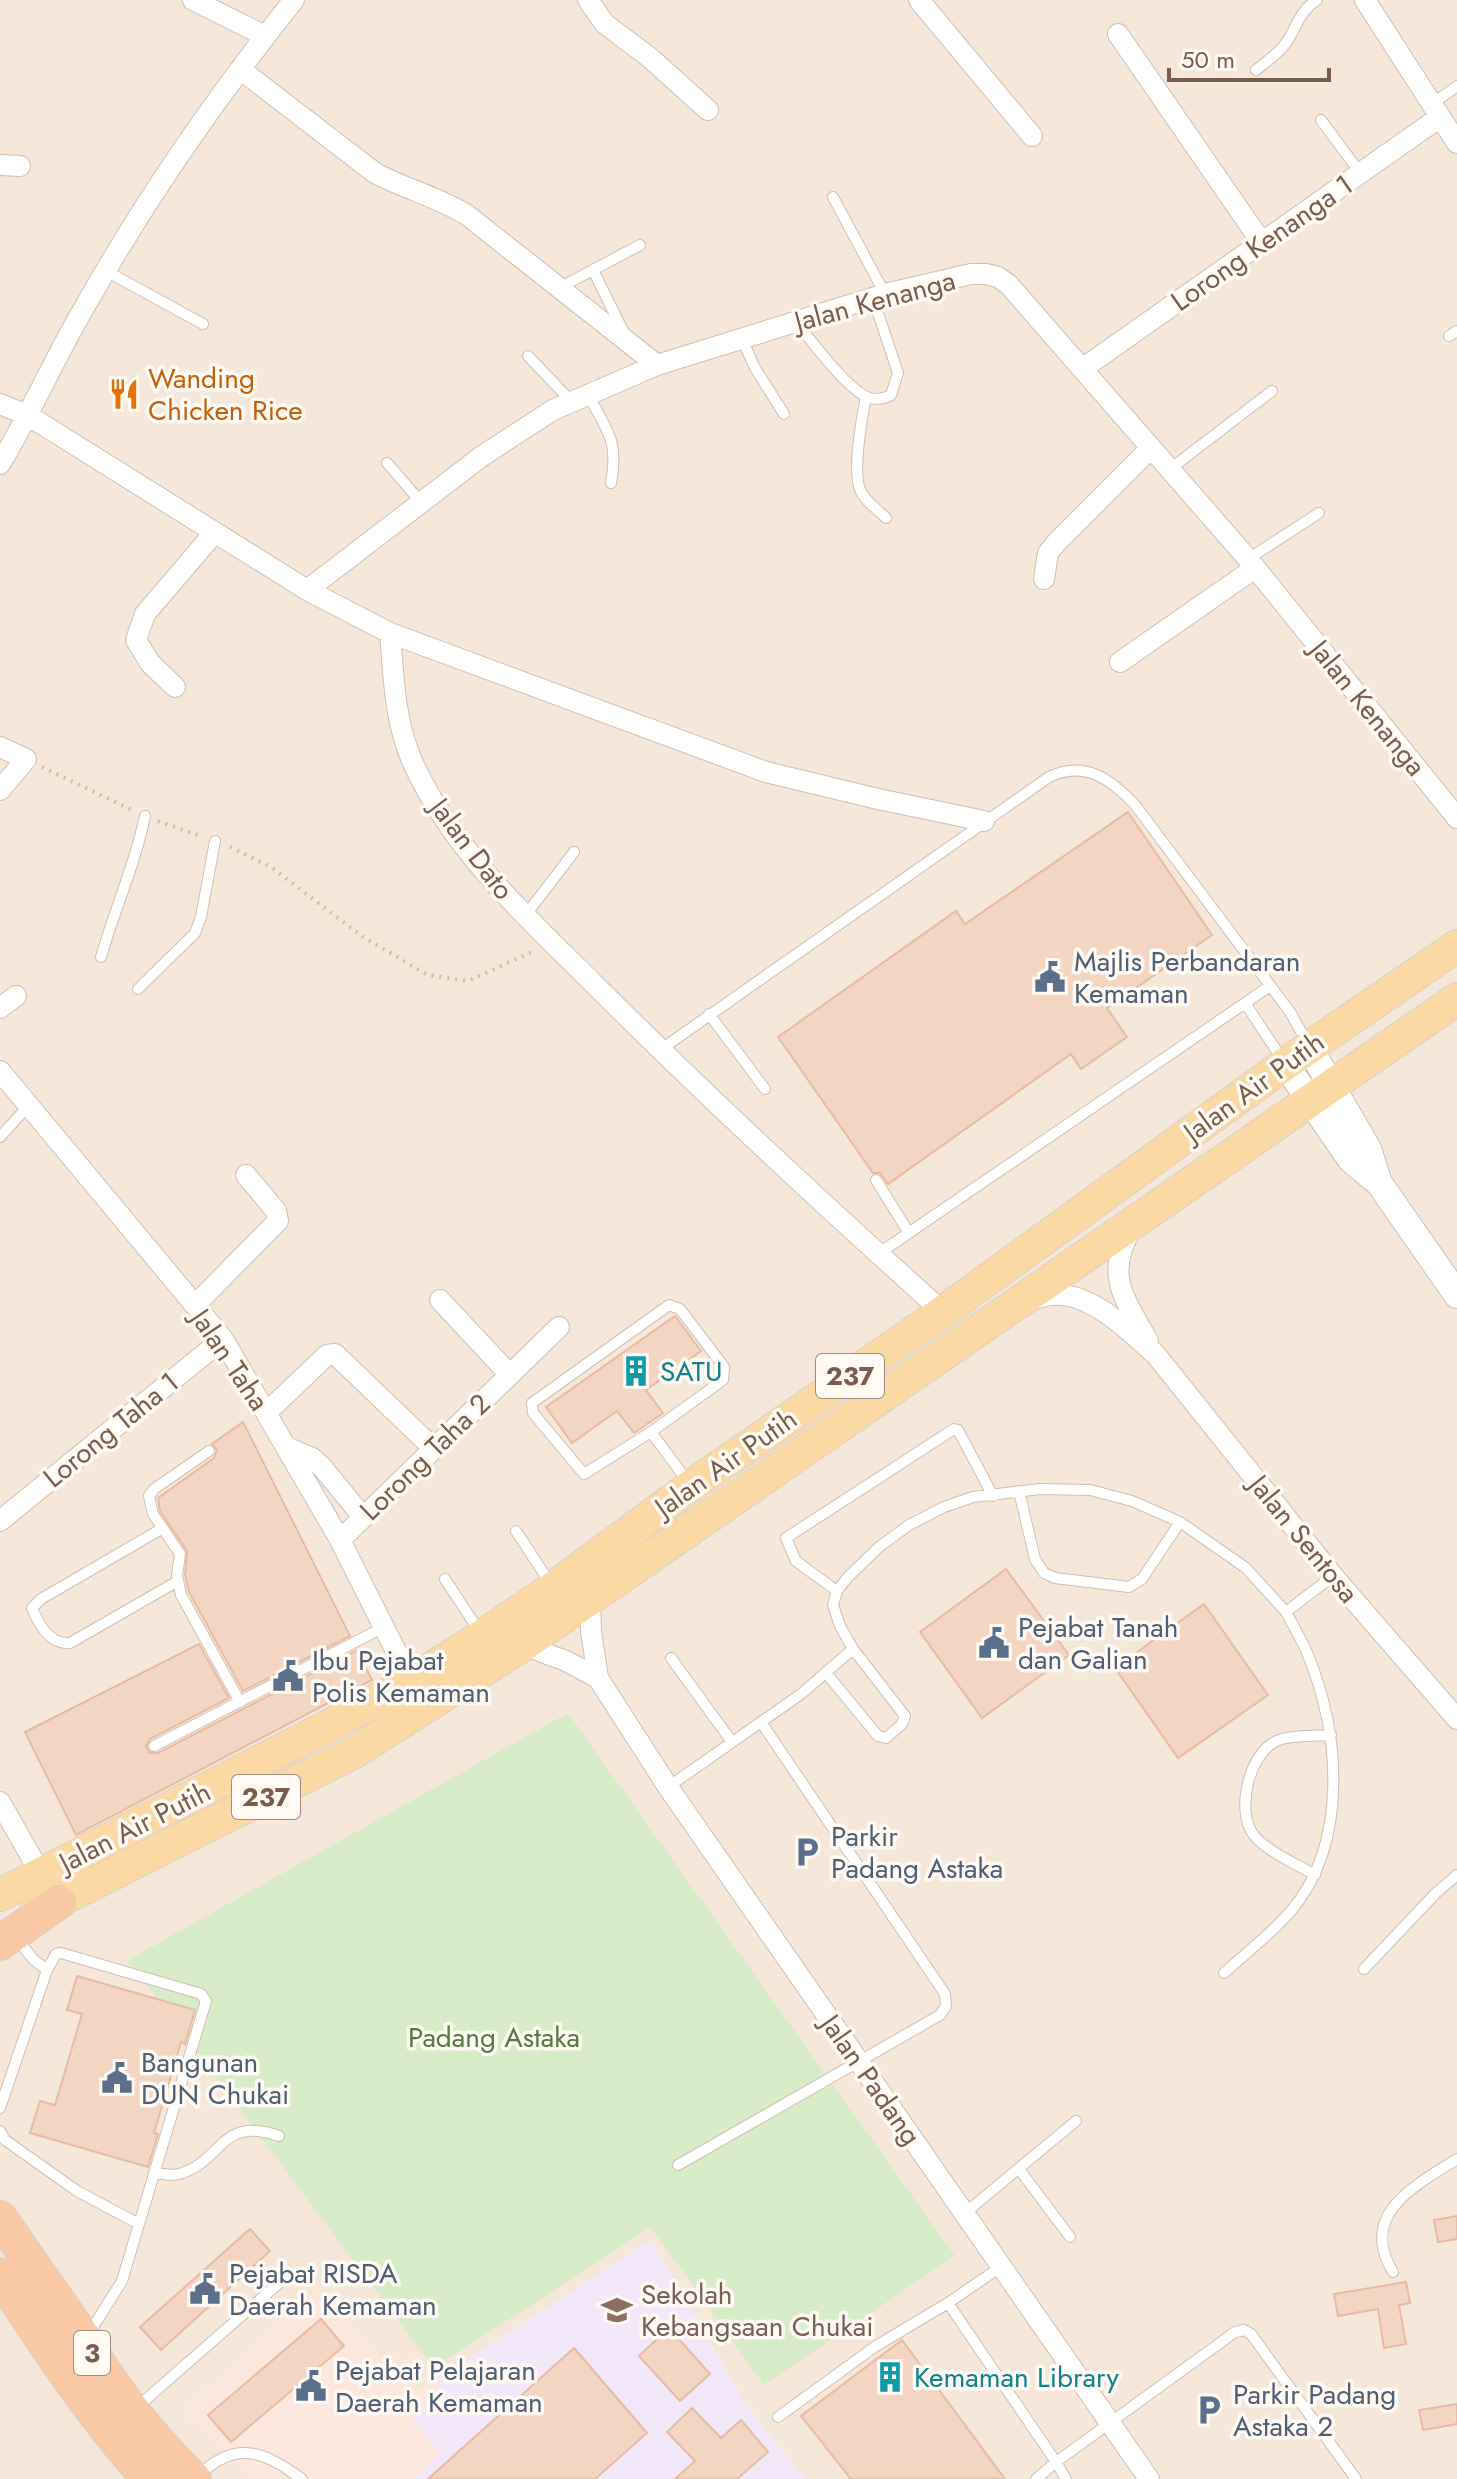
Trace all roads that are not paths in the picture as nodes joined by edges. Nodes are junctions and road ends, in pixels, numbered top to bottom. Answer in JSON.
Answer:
{"nodes":[{"id":1,"x":193,"y":0,"type":"edge"},
{"id":2,"x":294,"y":0,"type":"edge"},
{"id":3,"x":588,"y":0,"type":"edge"},
{"id":4,"x":919,"y":0,"type":"edge"},
{"id":5,"x":1317,"y":0,"type":"edge"},
{"id":6,"x":1365,"y":0,"type":"edge"},
{"id":7,"x":1118,"y":34,"type":"dead end"},
{"id":8,"x":265,"y":36,"type":"junction"},
{"id":9,"x":240,"y":69,"type":"junction"},
{"id":10,"x":1256,"y":70,"type":"dead end"},
{"id":11,"x":1457,"y":86,"type":"edge"},
{"id":12,"x":708,"y":110,"type":"dead end"},
{"id":13,"x":1436,"y":111,"type":"junction"},
{"id":14,"x":1321,"y":120,"type":"dead end"},
{"id":15,"x":1032,"y":136,"type":"dead end"},
{"id":16,"x":1457,"y":143,"type":"edge"},
{"id":17,"x":1361,"y":174,"type":"junction"},
{"id":18,"x":833,"y":197,"type":"dead end"},
{"id":19,"x":1262,"y":243,"type":"junction"},
{"id":20,"x":640,"y":245,"type":"dead end"},
{"id":21,"x":593,"y":270,"type":"junction"},
{"id":22,"x":106,"y":271,"type":"junction"},
{"id":23,"x":559,"y":288,"type":"junction"},
{"id":24,"x":879,"y":296,"type":"junction"},
{"id":25,"x":796,"y":322,"type":"junction"},
{"id":26,"x":203,"y":324,"type":"dead end"},
{"id":27,"x":742,"y":339,"type":"junction"},
{"id":28,"x":630,"y":343,"type":"junction"},
{"id":29,"x":528,"y":356,"type":"dead end"},
{"id":30,"x":657,"y":365,"type":"junction"},
{"id":31,"x":1082,"y":369,"type":"junction"},
{"id":32,"x":1272,"y":391,"type":"dead end"},
{"id":33,"x":866,"y":397,"type":"junction"},
{"id":34,"x":580,"y":399,"type":"junction"},
{"id":35,"x":0,"y":404,"type":"edge"},
{"id":36,"x":784,"y":414,"type":"dead end"},
{"id":37,"x":29,"y":416,"type":"junction"},
{"id":38,"x":1151,"y":448,"type":"junction"},
{"id":39,"x":387,"y":463,"type":"dead end"},
{"id":40,"x":0,"y":464,"type":"edge"},
{"id":41,"x":1170,"y":469,"type":"junction"},
{"id":42,"x":611,"y":483,"type":"dead end"},
{"id":43,"x":421,"y":502,"type":"junction"},
{"id":44,"x":1319,"y":513,"type":"dead end"},
{"id":45,"x":886,"y":518,"type":"dead end"},
{"id":46,"x":215,"y":532,"type":"junction"},
{"id":47,"x":1252,"y":564,"type":"junction"},
{"id":48,"x":1044,"y":579,"type":"dead end"},
{"id":49,"x":307,"y":590,"type":"junction"},
{"id":50,"x":390,"y":633,"type":"junction"},
{"id":51,"x":1120,"y":662,"type":"dead end"},
{"id":52,"x":175,"y":687,"type":"dead end"},
{"id":53,"x":0,"y":747,"type":"edge"},
{"id":54,"x":0,"y":790,"type":"edge"},
{"id":55,"x":145,"y":816,"type":"road end"},
{"id":56,"x":1457,"y":818,"type":"edge"},
{"id":57,"x":984,"y":821,"type":"junction"},
{"id":58,"x":215,"y":841,"type":"road end"},
{"id":59,"x":574,"y":852,"type":"dead end"},
{"id":60,"x":525,"y":916,"type":"junction"},
{"id":61,"x":1457,"y":946,"type":"edge"},
{"id":62,"x":101,"y":957,"type":"dead end"},
{"id":63,"x":1270,"y":986,"type":"junction"},
{"id":64,"x":138,"y":989,"type":"dead end"},
{"id":65,"x":1457,"y":999,"type":"edge"},
{"id":66,"x":1245,"y":1003,"type":"junction"},
{"id":67,"x":709,"y":1014,"type":"junction"},
{"id":68,"x":660,"y":1050,"type":"junction"},
{"id":69,"x":1297,"y":1055,"type":"junction"},
{"id":70,"x":0,"y":1071,"type":"edge"},
{"id":71,"x":765,"y":1089,"type":"dead end"},
{"id":72,"x":1320,"y":1093,"type":"junction"},
{"id":73,"x":30,"y":1104,"type":"junction"},
{"id":74,"x":0,"y":1137,"type":"edge"},
{"id":75,"x":246,"y":1175,"type":"dead end"},
{"id":76,"x":876,"y":1180,"type":"dead end"},
{"id":77,"x":1140,"y":1215,"type":"junction"},
{"id":78,"x":909,"y":1233,"type":"junction"},
{"id":79,"x":878,"y":1254,"type":"junction"},
{"id":80,"x":1457,"y":1295,"type":"edge"},
{"id":81,"x":440,"y":1300,"type":"dead end"},
{"id":82,"x":195,"y":1305,"type":"junction"},
{"id":83,"x":1009,"y":1310,"type":"junction"},
{"id":84,"x":943,"y":1312,"type":"junction"},
{"id":85,"x":559,"y":1327,"type":"dead end"},
{"id":86,"x":223,"y":1339,"type":"junction"},
{"id":87,"x":1156,"y":1355,"type":"junction"},
{"id":88,"x":510,"y":1375,"type":"junction"},
{"id":89,"x":266,"y":1413,"type":"junction"},
{"id":90,"x":651,"y":1432,"type":"junction"},
{"id":91,"x":286,"y":1447,"type":"junction"},
{"id":92,"x":434,"y":1449,"type":"junction"},
{"id":93,"x":209,"y":1451,"type":"dead end"},
{"id":94,"x":691,"y":1486,"type":"junction"},
{"id":95,"x":1019,"y":1491,"type":"junction"},
{"id":96,"x":993,"y":1496,"type":"junction"},
{"id":97,"x":363,"y":1517,"type":"junction"},
{"id":98,"x":0,"y":1521,"type":"edge"},
{"id":99,"x":1180,"y":1522,"type":"junction"},
{"id":100,"x":163,"y":1528,"type":"junction"},
{"id":101,"x":516,"y":1531,"type":"dead end"},
{"id":102,"x":340,"y":1540,"type":"junction"},
{"id":103,"x":1333,"y":1576,"type":"junction"},
{"id":104,"x":445,"y":1579,"type":"dead end"},
{"id":105,"x":178,"y":1581,"type":"junction"},
{"id":106,"x":553,"y":1588,"type":"junction"},
{"id":107,"x":837,"y":1591,"type":"junction"},
{"id":108,"x":590,"y":1599,"type":"junction"},
{"id":109,"x":1286,"y":1612,"type":"junction"},
{"id":110,"x":384,"y":1627,"type":"junction"},
{"id":111,"x":482,"y":1636,"type":"junction"},
{"id":112,"x":523,"y":1645,"type":"junction"},
{"id":113,"x":853,"y":1649,"type":"junction"},
{"id":114,"x":671,"y":1658,"type":"dead end"},
{"id":115,"x":826,"y":1673,"type":"junction"},
{"id":116,"x":598,"y":1678,"type":"junction"},
{"id":117,"x":411,"y":1681,"type":"junction"},
{"id":118,"x":240,"y":1702,"type":"junction"},
{"id":119,"x":1457,"y":1719,"type":"edge"},
{"id":120,"x":761,"y":1722,"type":"junction"},
{"id":121,"x":1331,"y":1735,"type":"junction"},
{"id":122,"x":732,"y":1742,"type":"junction"},
{"id":123,"x":154,"y":1746,"type":"dead end"},
{"id":124,"x":668,"y":1787,"type":"junction"},
{"id":125,"x":0,"y":1802,"type":"edge"},
{"id":126,"x":1315,"y":1875,"type":"junction"},
{"id":127,"x":1457,"y":1875,"type":"edge"},
{"id":128,"x":50,"y":1889,"type":"junction"},
{"id":129,"x":0,"y":1895,"type":"edge"},
{"id":130,"x":4,"y":1936,"type":"edge"},
{"id":131,"x":1364,"y":1969,"type":"dead end"},
{"id":132,"x":47,"y":1970,"type":"junction"},
{"id":133,"x":1224,"y":1973,"type":"dead end"},
{"id":134,"x":858,"y":2062,"type":"junction"},
{"id":135,"x":0,"y":2108,"type":"edge"},
{"id":136,"x":1076,"y":2121,"type":"dead end"},
{"id":137,"x":0,"y":2131,"type":"edge"},
{"id":138,"x":279,"y":2136,"type":"dead end"},
{"id":139,"x":1457,"y":2159,"type":"edge"},
{"id":140,"x":678,"y":2165,"type":"dead end"},
{"id":141,"x":1019,"y":2169,"type":"junction"},
{"id":142,"x":154,"y":2173,"type":"junction"},
{"id":143,"x":965,"y":2213,"type":"junction"},
{"id":144,"x":0,"y":2218,"type":"edge"},
{"id":145,"x":139,"y":2224,"type":"junction"},
{"id":146,"x":1070,"y":2237,"type":"dead end"},
{"id":147,"x":1002,"y":2266,"type":"junction"},
{"id":148,"x":1393,"y":2272,"type":"dead end"},
{"id":149,"x":1,"y":2279,"type":"edge"},
{"id":150,"x":278,"y":2284,"type":"dead end"},
{"id":151,"x":948,"y":2303,"type":"junction"},
{"id":152,"x":85,"y":2340,"type":"junction"},
{"id":153,"x":134,"y":2410,"type":"junction"},
{"id":154,"x":778,"y":2417,"type":"dead end"},
{"id":155,"x":1111,"y":2424,"type":"junction"},
{"id":156,"x":1056,"y":2462,"type":"junction"},
{"id":157,"x":149,"y":2479,"type":"edge"},
{"id":158,"x":194,"y":2479,"type":"edge"},
{"id":159,"x":302,"y":2479,"type":"edge"},
{"id":160,"x":1036,"y":2479,"type":"edge"},
{"id":161,"x":1066,"y":2479,"type":"edge"},
{"id":162,"x":1149,"y":2479,"type":"edge"},
{"id":163,"x":1356,"y":2479,"type":"edge"}],
"edges":[{"from":1,"to":8,"type":"street"},
{"from":2,"to":8,"type":"street"},
{"from":3,"to":12,"type":"street"},
{"from":4,"to":15,"type":"street"},
{"from":5,"to":10,"type":"lane"},
{"from":6,"to":13,"type":"street"},
{"from":7,"to":19,"type":"street"},
{"from":8,"to":9,"type":"street"},
{"from":9,"to":22,"type":"street"},
{"from":9,"to":23,"type":"street"},
{"from":11,"to":13,"type":"lane"},
{"from":13,"to":16,"type":"street"},
{"from":13,"to":17,"type":"street","name":"Lorong Kenanga 1"},
{"from":14,"to":17,"type":"lane"},
{"from":17,"to":19,"type":"street","name":"Lorong Kenanga 1"},
{"from":18,"to":24,"type":"lane"},
{"from":19,"to":31,"type":"street","name":"Lorong Kenanga 1"},
{"from":20,"to":21,"type":"lane"},
{"from":21,"to":23,"type":"lane"},
{"from":21,"to":28,"type":"lane"},
{"from":22,"to":26,"type":"lane"},
{"from":22,"to":37,"type":"street"},
{"from":23,"to":28,"type":"street"},
{"from":24,"to":25,"type":"street","name":"Jalan Kenanga"},
{"from":24,"to":31,"type":"street","name":"Jalan Kenanga"},
{"from":24,"to":33,"type":"lane"},
{"from":25,"to":27,"type":"street","name":"Jalan Kenanga"},
{"from":25,"to":33,"type":"lane"},
{"from":27,"to":30,"type":"street","name":"Jalan Kenanga"},
{"from":27,"to":36,"type":"lane"},
{"from":28,"to":30,"type":"street"},
{"from":29,"to":34,"type":"lane"},
{"from":30,"to":34,"type":"street","name":"Jalan Kenanga"},
{"from":31,"to":38,"type":"street","name":"Jalan Kenanga"},
{"from":32,"to":41,"type":"lane"},
{"from":33,"to":45,"type":"lane"},
{"from":34,"to":42,"type":"lane"},
{"from":34,"to":43,"type":"street","name":"Jalan Kenanga"},
{"from":35,"to":37,"type":"street"},
{"from":37,"to":40,"type":"street"},
{"from":37,"to":46,"type":"street"},
{"from":38,"to":41,"type":"street","name":"Jalan Kenanga"},
{"from":38,"to":48,"type":"street"},
{"from":39,"to":43,"type":"lane"},
{"from":41,"to":47,"type":"street","name":"Jalan Kenanga"},
{"from":43,"to":49,"type":"street","name":"Jalan Kenanga"},
{"from":44,"to":47,"type":"lane"},
{"from":46,"to":49,"type":"street"},
{"from":46,"to":52,"type":"street"},
{"from":47,"to":51,"type":"street"},
{"from":47,"to":56,"type":"street","name":"Jalan Kenanga"},
{"from":49,"to":50,"type":"street"},
{"from":50,"to":57,"type":"street"},
{"from":50,"to":60,"type":"street","name":"Jalan Dato"},
{"from":53,"to":54,"type":"street"},
{"from":55,"to":62,"type":"lane"},
{"from":57,"to":63,"type":"lane"},
{"from":57,"to":67,"type":"lane"},
{"from":58,"to":64,"type":"lane"},
{"from":59,"to":60,"type":"lane"},
{"from":60,"to":68,"type":"street","name":"Jalan Dato"},
{"from":61,"to":69,"type":"main road","name":"Jalan Air Putih","number":"237"},
{"from":63,"to":66,"type":"lane"},
{"from":63,"to":69,"type":"lane"},
{"from":65,"to":72,"type":"main road","name":"Jalan Air Putih","number":"237"},
{"from":66,"to":69,"type":"lane"},
{"from":66,"to":78,"type":"lane"},
{"from":67,"to":68,"type":"lane"},
{"from":67,"to":71,"type":"lane"},
{"from":68,"to":79,"type":"street","name":"Jalan Dato"},
{"from":69,"to":72,"type":"street"},
{"from":69,"to":84,"type":"main road","name":"Jalan Air Putih","number":"237"},
{"from":70,"to":73,"type":"street","name":"Jalan Taha"},
{"from":72,"to":77,"type":"main road","name":"Jalan Air Putih","number":"237"},
{"from":72,"to":80,"type":"street"},
{"from":73,"to":74,"type":"lane"},
{"from":73,"to":82,"type":"street","name":"Jalan Taha"},
{"from":75,"to":82,"type":"street"},
{"from":76,"to":78,"type":"lane"},
{"from":77,"to":83,"type":"main road","name":"Jalan Air Putih","number":"237"},
{"from":77,"to":87,"type":"street"},
{"from":78,"to":79,"type":"lane"},
{"from":79,"to":84,"type":"street","name":"Jalan Dato"},
{"from":81,"to":88,"type":"street","name":"Lorong Taha 2"},
{"from":82,"to":86,"type":"street","name":"Jalan Taha"},
{"from":83,"to":87,"type":"street"},
{"from":83,"to":108,"type":"main road","name":"Jalan Air Putih","number":"237"},
{"from":84,"to":94,"type":"main road","name":"Jalan Air Putih","number":"237"},
{"from":85,"to":88,"type":"street","name":"Lorong Taha 2"},
{"from":86,"to":89,"type":"street","name":"Jalan Taha"},
{"from":86,"to":98,"type":"street","name":"Lorong Taha 1"},
{"from":87,"to":103,"type":"street","name":"Jalan Sentosa"},
{"from":88,"to":92,"type":"street","name":"Lorong Taha 2"},
{"from":89,"to":91,"type":"street","name":"Jalan Taha"},
{"from":89,"to":92,"type":"street"},
{"from":90,"to":90,"type":"lane"},
{"from":90,"to":94,"type":"lane"},
{"from":91,"to":97,"type":"street"},
{"from":91,"to":102,"type":"street","name":"Jalan Taha"},
{"from":92,"to":97,"type":"street","name":"Lorong Taha 2"},
{"from":93,"to":100,"type":"lane"},
{"from":94,"to":106,"type":"main road","name":"Jalan Air Putih","number":"237"},
{"from":95,"to":96,"type":"lane"},
{"from":95,"to":99,"type":"lane"},
{"from":95,"to":99,"type":"lane"},
{"from":96,"to":107,"type":"lane"},
{"from":96,"to":107,"type":"lane"},
{"from":97,"to":102,"type":"street","name":"Lorong Taha 2"},
{"from":99,"to":109,"type":"lane"},
{"from":100,"to":105,"type":"lane"},
{"from":100,"to":105,"type":"lane"},
{"from":101,"to":106,"type":"lane"},
{"from":102,"to":110,"type":"street","name":"Jalan Taha"},
{"from":103,"to":109,"type":"lane"},
{"from":103,"to":119,"type":"street","name":"Jalan Sentosa"},
{"from":104,"to":111,"type":"lane"},
{"from":105,"to":118,"type":"lane"},
{"from":106,"to":111,"type":"main road","name":"Jalan Air Putih","number":"237"},
{"from":107,"to":113,"type":"lane"},
{"from":108,"to":112,"type":"main road","name":"Jalan Air Putih","number":"237"},
{"from":108,"to":116,"type":"street"},
{"from":109,"to":121,"type":"lane"},
{"from":110,"to":117,"type":"street","name":"Jalan Taha"},
{"from":110,"to":118,"type":"lane"},
{"from":111,"to":117,"type":"main road","name":"Jalan Air Putih","number":"237"},
{"from":112,"to":116,"type":"street"},
{"from":112,"to":128,"type":"main road","name":"Jalan Air Putih","number":"237"},
{"from":113,"to":115,"type":"lane"},
{"from":113,"to":115,"type":"lane"},
{"from":114,"to":122,"type":"lane"},
{"from":115,"to":120,"type":"lane"},
{"from":116,"to":124,"type":"street","name":"Jalan Padang"},
{"from":117,"to":128,"type":"main road","name":"Jalan Air Putih","number":"237"},
{"from":118,"to":123,"type":"lane"},
{"from":120,"to":122,"type":"lane"},
{"from":120,"to":134,"type":"lane"},
{"from":121,"to":126,"type":"lane"},
{"from":121,"to":126,"type":"lane"},
{"from":122,"to":124,"type":"lane"},
{"from":124,"to":134,"type":"street","name":"Jalan Padang"},
{"from":125,"to":128,"type":"street"},
{"from":126,"to":133,"type":"lane"},
{"from":127,"to":131,"type":"lane"},
{"from":128,"to":129,"type":"main road","name":"Jalan Air Putih","number":"237"},
{"from":128,"to":130,"type":"highway"},
{"from":130,"to":132,"type":"lane"},
{"from":132,"to":135,"type":"lane"},
{"from":132,"to":142,"type":"lane"},
{"from":134,"to":140,"type":"lane"},
{"from":134,"to":143,"type":"street","name":"Jalan Padang"},
{"from":136,"to":141,"type":"lane"},
{"from":137,"to":145,"type":"lane"},
{"from":138,"to":142,"type":"lane"},
{"from":139,"to":148,"type":"lane"},
{"from":141,"to":143,"type":"lane"},
{"from":141,"to":146,"type":"lane"},
{"from":142,"to":145,"type":"lane"},
{"from":143,"to":147,"type":"street","name":"Jalan Padang"},
{"from":144,"to":152,"type":"highway","number":"3"},
{"from":145,"to":152,"type":"lane"},
{"from":147,"to":151,"type":"lane"},
{"from":147,"to":155,"type":"street","name":"Jalan Padang"},
{"from":149,"to":157,"type":"highway","number":"3"},
{"from":150,"to":153,"type":"lane"},
{"from":151,"to":154,"type":"lane"},
{"from":151,"to":156,"type":"lane"},
{"from":152,"to":153,"type":"highway","number":"3"},
{"from":153,"to":158,"type":"highway","number":"3"},
{"from":155,"to":156,"type":"lane"},
{"from":155,"to":162,"type":"street","name":"Jalan Padang"},
{"from":155,"to":163,"type":"lane"},
{"from":156,"to":160,"type":"lane"},
{"from":156,"to":161,"type":"lane"},
{"from":158,"to":159,"type":"lane"}]}
